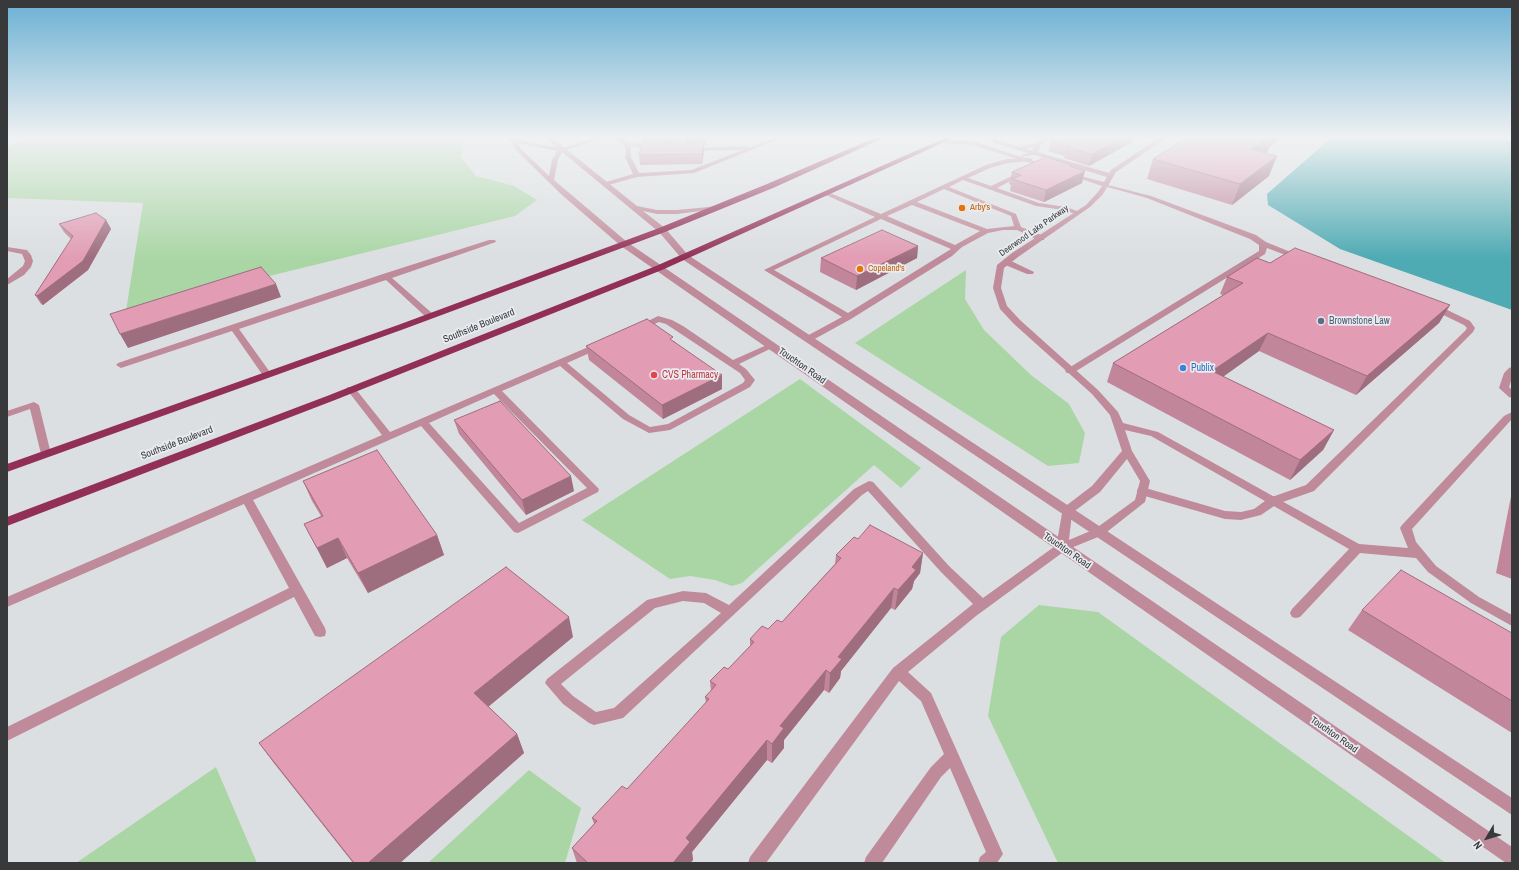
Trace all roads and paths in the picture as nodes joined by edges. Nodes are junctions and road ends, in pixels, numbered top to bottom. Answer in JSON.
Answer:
{"nodes":[{"id":1,"x":548,"y":178,"type":"edge"},
{"id":2,"x":597,"y":178,"type":"edge"},
{"id":3,"x":628,"y":178,"type":"edge"},
{"id":4,"x":788,"y":178,"type":"edge"},
{"id":5,"x":865,"y":178,"type":"edge"},
{"id":6,"x":962,"y":178,"type":"joint"},
{"id":7,"x":1013,"y":178,"type":"edge"},
{"id":8,"x":1084,"y":178,"type":"edge"},
{"id":9,"x":1110,"y":178,"type":"edge"},
{"id":10,"x":551,"y":180,"type":"joint"},
{"id":11,"x":605,"y":184,"type":"junction"},
{"id":12,"x":1106,"y":185,"type":"junction"},
{"id":13,"x":943,"y":187,"type":"junction"},
{"id":14,"x":991,"y":189,"type":"junction"},
{"id":15,"x":828,"y":194,"type":"junction"},
{"id":16,"x":911,"y":202,"type":"junction"},
{"id":17,"x":717,"y":207,"type":"junction"},
{"id":18,"x":634,"y":208,"type":"junction"},
{"id":19,"x":1078,"y":213,"type":"junction"},
{"id":20,"x":882,"y":216,"type":"junction"},
{"id":21,"x":1018,"y":228,"type":"junction"},
{"id":22,"x":662,"y":230,"type":"junction"},
{"id":23,"x":986,"y":231,"type":"junction"},
{"id":24,"x":1041,"y":238,"type":"junction"},
{"id":25,"x":492,"y":242,"type":"dead end"},
{"id":26,"x":624,"y":244,"type":"junction"},
{"id":27,"x":1263,"y":244,"type":"junction"},
{"id":28,"x":955,"y":248,"type":"junction"},
{"id":29,"x":7,"y":249,"type":"edge"},
{"id":30,"x":685,"y":257,"type":"junction"},
{"id":31,"x":1308,"y":261,"type":"edge"},
{"id":32,"x":1006,"y":262,"type":"junction"},
{"id":33,"x":659,"y":268,"type":"junction"},
{"id":34,"x":1030,"y":272,"type":"dead end"},
{"id":35,"x":386,"y":276,"type":"junction"},
{"id":36,"x":7,"y":283,"type":"edge"},
{"id":37,"x":1428,"y":305,"type":"edge"},
{"id":38,"x":430,"y":316,"type":"junction"},
{"id":39,"x":848,"y":317,"type":"junction"},
{"id":40,"x":234,"y":327,"type":"junction"},
{"id":41,"x":630,"y":331,"type":"edge"},
{"id":42,"x":808,"y":339,"type":"junction"},
{"id":43,"x":609,"y":341,"type":"edge"},
{"id":44,"x":772,"y":346,"type":"junction"},
{"id":45,"x":561,"y":362,"type":"junction"},
{"id":46,"x":732,"y":364,"type":"junction"},
{"id":47,"x":121,"y":365,"type":"dead end"},
{"id":48,"x":1512,"y":370,"type":"edge"},
{"id":49,"x":1070,"y":371,"type":"junction"},
{"id":50,"x":267,"y":375,"type":"junction"},
{"id":51,"x":351,"y":390,"type":"junction"},
{"id":52,"x":496,"y":391,"type":"junction"},
{"id":53,"x":1512,"y":395,"type":"edge"},
{"id":54,"x":7,"y":414,"type":"edge"},
{"id":55,"x":1512,"y":415,"type":"edge"},
{"id":56,"x":423,"y":422,"type":"junction"},
{"id":57,"x":1119,"y":425,"type":"junction"},
{"id":58,"x":390,"y":437,"type":"junction"},
{"id":59,"x":1127,"y":451,"type":"junction"},
{"id":60,"x":46,"y":454,"type":"junction"},
{"id":61,"x":7,"y":468,"type":"edge"},
{"id":62,"x":1142,"y":491,"type":"junction"},
{"id":63,"x":246,"y":498,"type":"junction"},
{"id":64,"x":1273,"y":501,"type":"junction"},
{"id":65,"x":1067,"y":511,"type":"junction"},
{"id":66,"x":7,"y":522,"type":"edge"},
{"id":67,"x":1099,"y":532,"type":"junction"},
{"id":68,"x":1062,"y":547,"type":"junction"},
{"id":69,"x":1357,"y":548,"type":"junction"},
{"id":70,"x":1420,"y":554,"type":"junction"},
{"id":71,"x":296,"y":590,"type":"junction"},
{"id":72,"x":7,"y":602,"type":"edge"},
{"id":73,"x":982,"y":605,"type":"junction"},
{"id":74,"x":730,"y":612,"type":"junction"},
{"id":75,"x":1296,"y":613,"type":"dead end"},
{"id":76,"x":1512,"y":621,"type":"edge"},
{"id":77,"x":320,"y":632,"type":"dead end"},
{"id":78,"x":898,"y":672,"type":"junction"},
{"id":79,"x":7,"y":734,"type":"edge"},
{"id":80,"x":952,"y":756,"type":"junction"},
{"id":81,"x":1512,"y":807,"type":"edge"},
{"id":82,"x":1512,"y":857,"type":"edge"},
{"id":83,"x":756,"y":863,"type":"edge"},
{"id":84,"x":872,"y":863,"type":"edge"},
{"id":85,"x":986,"y":863,"type":"edge"}],
"edges":[{"from":1,"to":10,"type":"street","name":"Touchton Road"},
{"from":2,"to":11,"type":"street"},
{"from":3,"to":11,"type":"street"},
{"from":4,"to":17,"type":"highway"},
{"from":5,"to":15,"type":"highway","name":"Southside Boulevard"},
{"from":6,"to":13,"type":"street"},
{"from":6,"to":14,"type":"street"},
{"from":7,"to":14,"type":"street"},
{"from":8,"to":12,"type":"street"},
{"from":9,"to":12,"type":"street","name":"Deerwood Lake Parkway"},
{"from":10,"to":26,"type":"street","name":"Touchton Road"},
{"from":11,"to":18,"type":"street"},
{"from":12,"to":19,"type":"street","name":"Deerwood Lake Parkway"},
{"from":12,"to":27,"type":"street"},
{"from":13,"to":16,"type":"street"},
{"from":13,"to":21,"type":"street"},
{"from":14,"to":19,"type":"street"},
{"from":15,"to":20,"type":"street"},
{"from":15,"to":30,"type":"highway","name":"Southside Boulevard"},
{"from":16,"to":20,"type":"street"},
{"from":16,"to":23,"type":"street"},
{"from":17,"to":18,"type":"street"},
{"from":17,"to":22,"type":"highway"},
{"from":18,"to":22,"type":"street"},
{"from":19,"to":24,"type":"street","name":"Deerwood Lake Parkway"},
{"from":20,"to":28,"type":"street"},
{"from":20,"to":39,"type":"street"},
{"from":21,"to":23,"type":"street"},
{"from":21,"to":24,"type":"street"},
{"from":22,"to":26,"type":"highway"},
{"from":22,"to":30,"type":"street"},
{"from":23,"to":28,"type":"street"},
{"from":24,"to":32,"type":"street","name":"Deerwood Lake Parkway"},
{"from":25,"to":35,"type":"street"},
{"from":26,"to":33,"type":"street","name":"Touchton Road"},
{"from":26,"to":38,"type":"highway"},
{"from":27,"to":31,"type":"street"},
{"from":27,"to":49,"type":"street"},
{"from":28,"to":39,"type":"street"},
{"from":29,"to":36,"type":"street"},
{"from":30,"to":33,"type":"highway","name":"Southside Boulevard"},
{"from":30,"to":42,"type":"street"},
{"from":32,"to":34,"type":"street"},
{"from":32,"to":49,"type":"street","name":"Deerwood Lake Parkway"},
{"from":33,"to":44,"type":"street","name":"Touchton Road"},
{"from":33,"to":51,"type":"highway","name":"Southside Boulevard"},
{"from":35,"to":38,"type":"street"},
{"from":35,"to":40,"type":"street"},
{"from":37,"to":64,"type":"street"},
{"from":38,"to":50,"type":"highway"},
{"from":39,"to":42,"type":"street"},
{"from":40,"to":47,"type":"street"},
{"from":40,"to":50,"type":"street"},
{"from":41,"to":46,"type":"street"},
{"from":42,"to":65,"type":"street"},
{"from":43,"to":45,"type":"street"},
{"from":44,"to":46,"type":"street"},
{"from":44,"to":68,"type":"street","name":"Touchton Road"},
{"from":45,"to":46,"type":"street"},
{"from":45,"to":52,"type":"street"},
{"from":48,"to":53,"type":"street"},
{"from":49,"to":57,"type":"street","name":"Deerwood Lake Parkway"},
{"from":50,"to":60,"type":"highway"},
{"from":51,"to":58,"type":"street"},
{"from":51,"to":66,"type":"highway","name":"Southside Boulevard"},
{"from":52,"to":56,"type":"street"},
{"from":52,"to":56,"type":"street"},
{"from":54,"to":60,"type":"street"},
{"from":55,"to":70,"type":"street"},
{"from":56,"to":58,"type":"street"},
{"from":57,"to":59,"type":"street","name":"Deerwood Lake Parkway"},
{"from":57,"to":64,"type":"street"},
{"from":58,"to":63,"type":"street"},
{"from":59,"to":62,"type":"street","name":"Deerwood Lake Parkway"},
{"from":59,"to":65,"type":"street"},
{"from":60,"to":61,"type":"highway"},
{"from":62,"to":64,"type":"street"},
{"from":62,"to":67,"type":"street"},
{"from":63,"to":71,"type":"street"},
{"from":63,"to":72,"type":"street"},
{"from":64,"to":69,"type":"street"},
{"from":65,"to":67,"type":"street"},
{"from":65,"to":68,"type":"street"},
{"from":67,"to":68,"type":"street"},
{"from":67,"to":81,"type":"street"},
{"from":68,"to":73,"type":"street"},
{"from":68,"to":82,"type":"street","name":"Touchton Road"},
{"from":69,"to":70,"type":"street"},
{"from":69,"to":75,"type":"street"},
{"from":70,"to":76,"type":"street"},
{"from":71,"to":77,"type":"street"},
{"from":71,"to":79,"type":"street"},
{"from":73,"to":74,"type":"street"},
{"from":73,"to":78,"type":"street"},
{"from":74,"to":74,"type":"street"},
{"from":78,"to":80,"type":"street"},
{"from":78,"to":83,"type":"street"},
{"from":80,"to":84,"type":"street"},
{"from":80,"to":85,"type":"street"}]}
